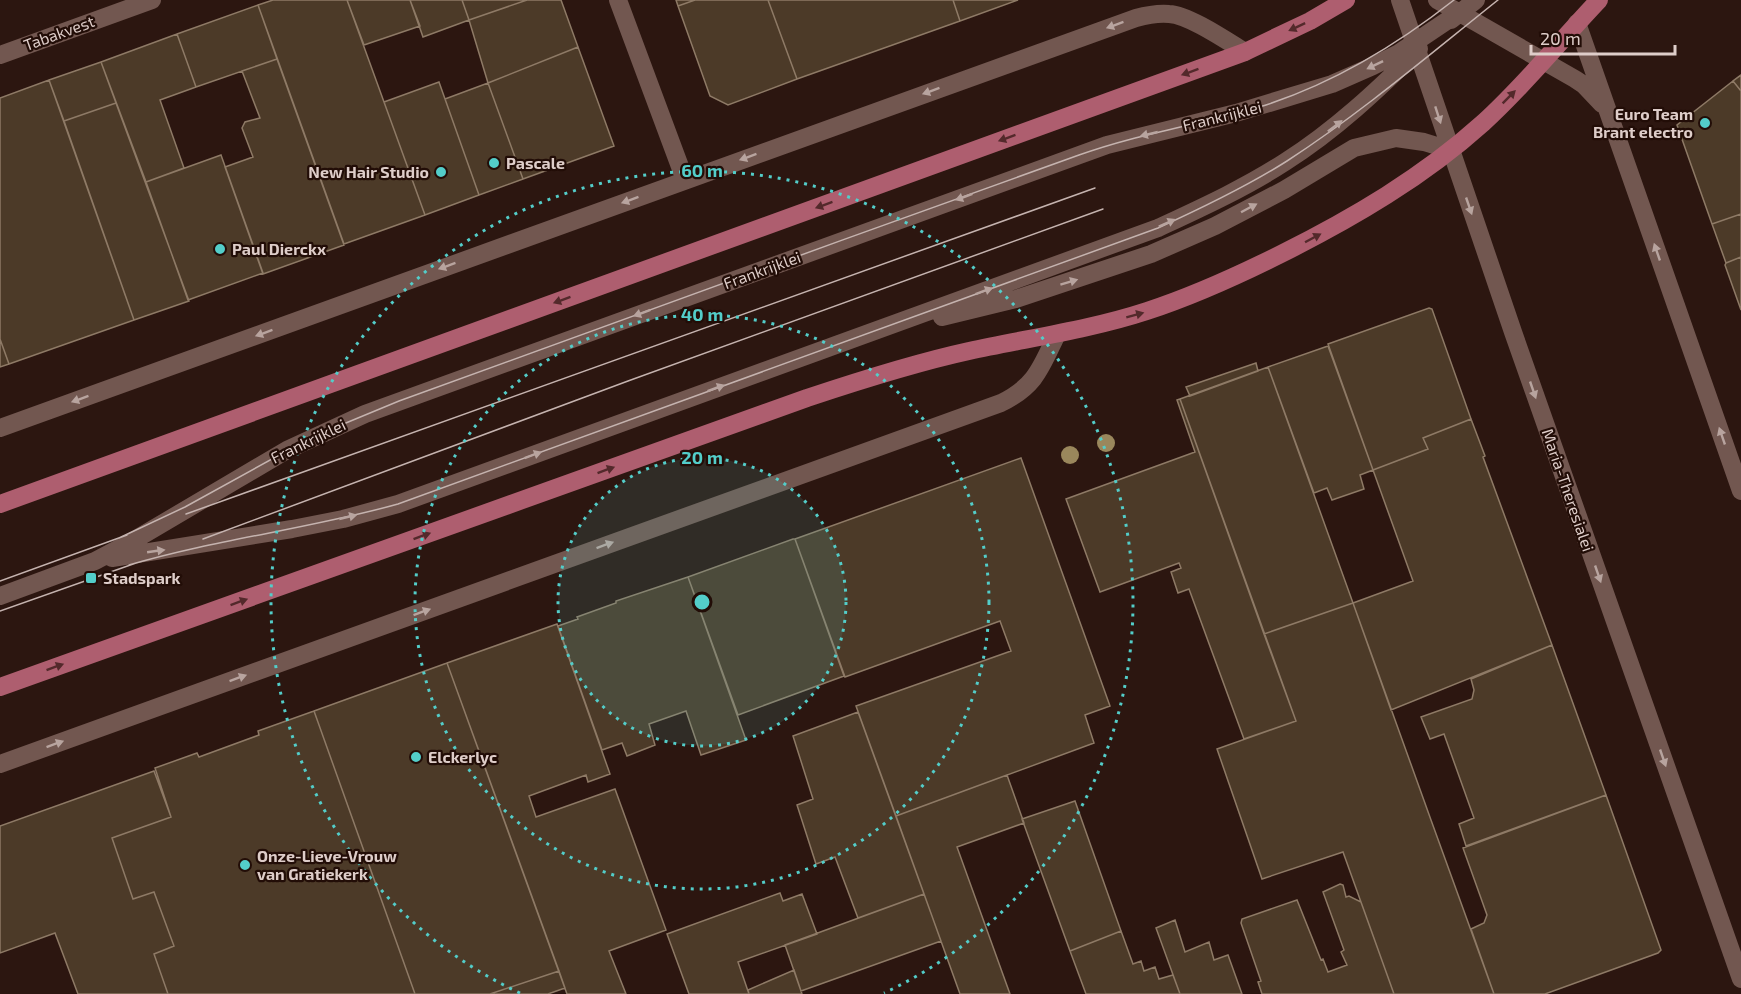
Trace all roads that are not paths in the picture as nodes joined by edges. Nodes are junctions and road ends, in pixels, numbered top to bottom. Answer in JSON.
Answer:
{"nodes":[{"id":1,"x":152,"y":0,"type":"edge"},
{"id":2,"x":618,"y":0,"type":"edge"},
{"id":3,"x":1346,"y":0,"type":"edge"},
{"id":4,"x":1400,"y":0,"type":"edge"},
{"id":5,"x":1437,"y":0,"type":"edge"},
{"id":6,"x":1476,"y":0,"type":"edge"},
{"id":7,"x":1599,"y":0,"type":"edge"},
{"id":8,"x":1460,"y":12,"type":"junction"},
{"id":9,"x":1577,"y":23,"type":"junction"},
{"id":10,"x":1416,"y":47,"type":"junction"},
{"id":11,"x":1245,"y":52,"type":"junction"},
{"id":12,"x":0,"y":55,"type":"edge"},
{"id":13,"x":1544,"y":61,"type":"junction"},
{"id":14,"x":1613,"y":124,"type":"junction"},
{"id":15,"x":1450,"y":150,"type":"junction"},
{"id":16,"x":685,"y":180,"type":"junction"},
{"id":17,"x":1057,"y":334,"type":"junction"},
{"id":18,"x":811,"y":354,"type":"junction"},
{"id":19,"x":0,"y":428,"type":"edge"},
{"id":20,"x":1741,"y":491,"type":"edge"},
{"id":21,"x":0,"y":504,"type":"edge"},
{"id":22,"x":79,"y":567,"type":"junction"},
{"id":23,"x":0,"y":596,"type":"edge"},
{"id":24,"x":0,"y":687,"type":"edge"},
{"id":25,"x":0,"y":764,"type":"edge"},
{"id":26,"x":1741,"y":979,"type":"edge"}],
"edges":[{"from":1,"to":12,"type":"street","name":"Tabakvest"},
{"from":2,"to":16,"type":"street"},
{"from":3,"to":11,"type":"main road","one_way":true},
{"from":4,"to":10,"type":"street","name":"Maria-Theresialei"},
{"from":5,"to":8,"type":"street"},
{"from":6,"to":8,"type":"street","name":"Frankrijklei"},
{"from":7,"to":9,"type":"main road"},
{"from":8,"to":10,"type":"street","name":"Frankrijklei"},
{"from":8,"to":13,"type":"street"},
{"from":9,"to":13,"type":"main road"},
{"from":9,"to":14,"type":"street"},
{"from":10,"to":15,"type":"street","name":"Maria-Theresialei","one_way":true},
{"from":18,"to":10,"type":"street","name":"Frankrijklei","one_way":true},
{"from":10,"to":22,"type":"street","name":"Frankrijklei","one_way":true},
{"from":11,"to":16,"type":"street","one_way":true},
{"from":11,"to":21,"type":"main road","one_way":true},
{"from":13,"to":14,"type":"street"},
{"from":15,"to":13,"type":"main road","one_way":true},
{"from":20,"to":14,"type":"street","one_way":true},
{"from":17,"to":15,"type":"main road","one_way":true},
{"from":18,"to":15,"type":"street","name":"Frankrijklei","one_way":true},
{"from":15,"to":26,"type":"street","name":"Maria-Theresialei","one_way":true},
{"from":16,"to":19,"type":"street","one_way":true},
{"from":24,"to":17,"type":"main road","one_way":true},
{"from":25,"to":17,"type":"street","one_way":true},
{"from":22,"to":18,"type":"street","name":"Frankrijklei","one_way":true},
{"from":22,"to":23,"type":"street","name":"Frankrijklei"}]}
